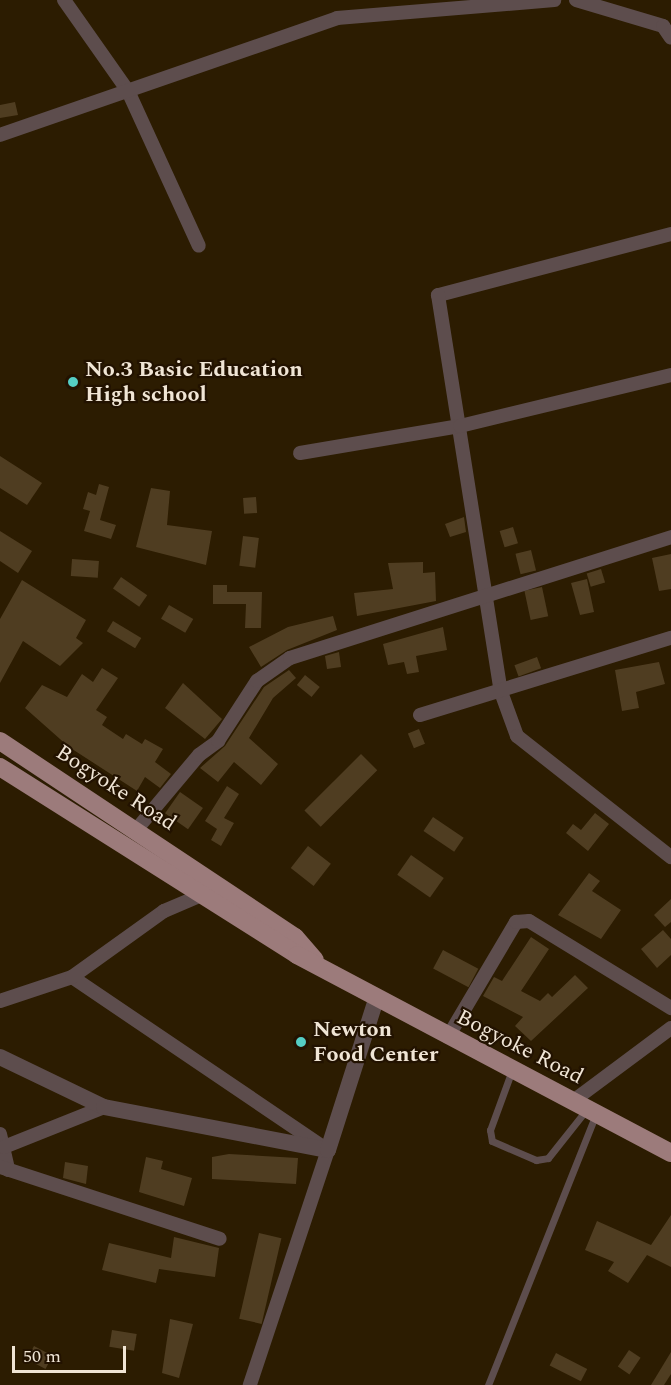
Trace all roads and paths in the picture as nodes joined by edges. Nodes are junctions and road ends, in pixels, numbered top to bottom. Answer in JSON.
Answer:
{"nodes":[{"id":1,"x":64,"y":0,"type":"edge"},
{"id":2,"x":554,"y":0,"type":"edge"},
{"id":3,"x":576,"y":0,"type":"edge"},
{"id":4,"x":671,"y":38,"type":"edge"},
{"id":5,"x":128,"y":91,"type":"junction"},
{"id":6,"x":0,"y":135,"type":"edge"},
{"id":7,"x":671,"y":234,"type":"edge"},
{"id":8,"x":199,"y":246,"type":"dead end"},
{"id":9,"x":671,"y":375,"type":"edge"},
{"id":10,"x":460,"y":426,"type":"junction"},
{"id":11,"x":300,"y":453,"type":"dead end"},
{"id":12,"x":671,"y":537,"type":"edge"},
{"id":13,"x":490,"y":593,"type":"junction"},
{"id":14,"x":671,"y":638,"type":"edge"},
{"id":15,"x":501,"y":692,"type":"junction"},
{"id":16,"x":420,"y":716,"type":"dead end"},
{"id":17,"x":0,"y":741,"type":"edge"},
{"id":18,"x":0,"y":767,"type":"edge"},
{"id":19,"x":136,"y":830,"type":"junction"},
{"id":20,"x":671,"y":857,"type":"edge"},
{"id":21,"x":199,"y":896,"type":"junction"},
{"id":22,"x":319,"y":963,"type":"junction"},
{"id":23,"x":72,"y":977,"type":"junction"},
{"id":24,"x":376,"y":1000,"type":"junction"},
{"id":25,"x":0,"y":1001,"type":"edge"},
{"id":26,"x":671,"y":1008,"type":"edge"},
{"id":27,"x":671,"y":1028,"type":"edge"},
{"id":28,"x":448,"y":1037,"type":"junction"},
{"id":29,"x":0,"y":1057,"type":"edge"},
{"id":30,"x":512,"y":1070,"type":"junction"},
{"id":31,"x":104,"y":1107,"type":"junction"},
{"id":32,"x":586,"y":1108,"type":"junction"},
{"id":33,"x":2,"y":1140,"type":"edge"},
{"id":34,"x":328,"y":1150,"type":"junction"},
{"id":35,"x":671,"y":1153,"type":"edge"},
{"id":36,"x":4,"y":1168,"type":"edge"},
{"id":37,"x":220,"y":1239,"type":"dead end"},
{"id":38,"x":250,"y":1385,"type":"edge"},
{"id":39,"x":488,"y":1385,"type":"edge"}],
"edges":[{"from":1,"to":5,"type":"street"},
{"from":2,"to":5,"type":"street"},
{"from":3,"to":4,"type":"street"},
{"from":5,"to":6,"type":"street"},
{"from":5,"to":8,"type":"street"},
{"from":7,"to":10,"type":"street"},
{"from":9,"to":10,"type":"street"},
{"from":10,"to":11,"type":"street"},
{"from":10,"to":13,"type":"street"},
{"from":12,"to":13,"type":"street"},
{"from":13,"to":15,"type":"street"},
{"from":13,"to":19,"type":"street"},
{"from":14,"to":15,"type":"street"},
{"from":15,"to":16,"type":"street"},
{"from":15,"to":20,"type":"street"},
{"from":17,"to":19,"type":"main road","name":"Bogyoke Road"},
{"from":18,"to":21,"type":"main road","name":"Bogyoke Road"},
{"from":19,"to":22,"type":"main road","name":"Bogyoke Road"},
{"from":21,"to":22,"type":"main road","name":"Bogyoke Road"},
{"from":21,"to":23,"type":"street"},
{"from":22,"to":24,"type":"main road","name":"Bogyoke Road"},
{"from":23,"to":25,"type":"street"},
{"from":23,"to":34,"type":"street"},
{"from":24,"to":28,"type":"main road","name":"Bogyoke Road"},
{"from":24,"to":34,"type":"street"},
{"from":26,"to":28,"type":"street"},
{"from":27,"to":32,"type":"street"},
{"from":28,"to":30,"type":"main road","name":"Bogyoke Road"},
{"from":29,"to":31,"type":"street"},
{"from":30,"to":32,"type":"main road","name":"Bogyoke Road"},
{"from":30,"to":32,"type":"lane"},
{"from":31,"to":33,"type":"street"},
{"from":31,"to":34,"type":"street"},
{"from":32,"to":35,"type":"main road","name":"Bogyoke Road"},
{"from":32,"to":39,"type":"lane"},
{"from":33,"to":36,"type":"street"},
{"from":34,"to":38,"type":"street"},
{"from":36,"to":37,"type":"street"}]}
